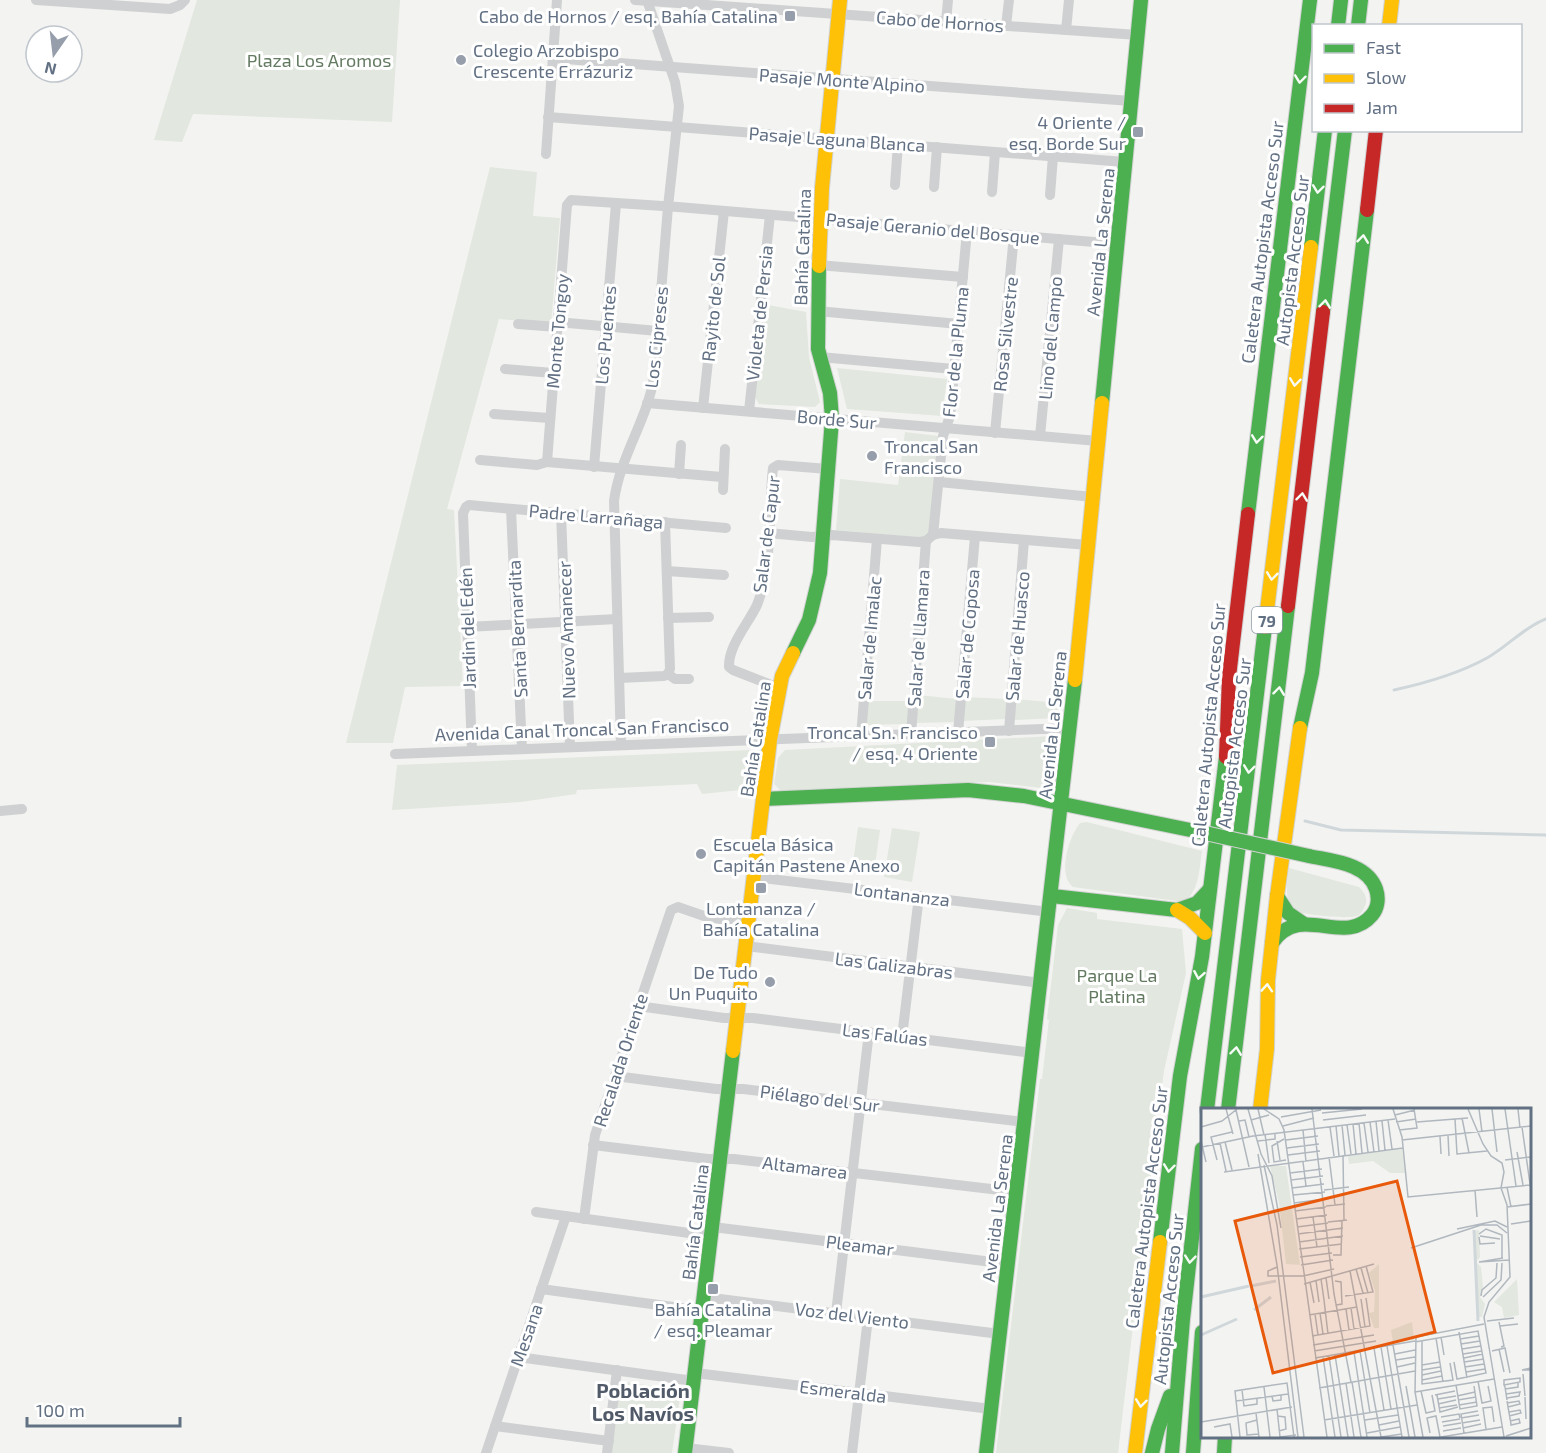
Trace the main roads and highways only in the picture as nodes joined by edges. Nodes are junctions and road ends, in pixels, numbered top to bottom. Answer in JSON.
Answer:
{"nodes":[{"id":1,"x":1141,"y":0,"type":"edge"},
{"id":2,"x":1310,"y":0,"type":"edge"},
{"id":3,"x":1341,"y":0,"type":"edge"},
{"id":4,"x":1361,"y":0,"type":"edge"},
{"id":5,"x":1392,"y":0,"type":"edge"},
{"id":6,"x":839,"y":7,"type":"edge"},
{"id":7,"x":1338,"y":24,"type":"edge"},
{"id":8,"x":1358,"y":24,"type":"edge"},
{"id":9,"x":1389,"y":24,"type":"edge"},
{"id":10,"x":1325,"y":132,"type":"edge"},
{"id":11,"x":1345,"y":132,"type":"edge"},
{"id":12,"x":1376,"y":132,"type":"edge"},
{"id":13,"x":763,"y":799,"type":"junction"},
{"id":14,"x":1062,"y":803,"type":"junction"},
{"id":15,"x":1210,"y":889,"type":"junction"},
{"id":16,"x":1052,"y":896,"type":"junction"},
{"id":17,"x":1277,"y":896,"type":"junction"},
{"id":18,"x":1177,"y":910,"type":"junction"},
{"id":19,"x":1305,"y":924,"type":"junction"},
{"id":20,"x":1205,"y":933,"type":"junction"},
{"id":21,"x":1272,"y":943,"type":"junction"},
{"id":22,"x":1207,"y":1108,"type":"edge"},
{"id":23,"x":1228,"y":1108,"type":"edge"},
{"id":24,"x":1260,"y":1108,"type":"edge"},
{"id":25,"x":1201,"y":1167,"type":"edge"},
{"id":26,"x":1201,"y":1356,"type":"edge"},
{"id":27,"x":1179,"y":1365,"type":"junction"},
{"id":28,"x":1225,"y":1438,"type":"edge"},
{"id":29,"x":685,"y":1450,"type":"edge"},
{"id":30,"x":986,"y":1453,"type":"edge"},
{"id":31,"x":1135,"y":1453,"type":"edge"},
{"id":32,"x":1152,"y":1453,"type":"edge"},
{"id":33,"x":1172,"y":1453,"type":"edge"},
{"id":34,"x":1193,"y":1453,"type":"edge"},
{"id":35,"x":1224,"y":1453,"type":"edge"}],
"edges":[{"from":1,"to":14,"type":"main road","name":"Avenida La Serena"},
{"from":2,"to":15,"type":"main road","name":"Caletera Autopista Acceso Sur","one_way":true},
{"from":3,"to":7,"type":"main road"},
{"from":4,"to":8,"type":"main road"},
{"from":5,"to":9,"type":"main road"},
{"from":6,"to":13,"type":"main road","name":"Bahía Catalina"},
{"from":10,"to":22,"type":"main road","name":"Autopista Acceso Sur","number":"79","one_way":true},
{"from":23,"to":11,"type":"main road","name":"Autopista Acceso Sur","number":"79","one_way":true},
{"from":17,"to":12,"type":"main road","one_way":true},
{"from":13,"to":14,"type":"main road"},
{"from":13,"to":29,"type":"main road","name":"Bahía Catalina"},
{"from":14,"to":16,"type":"main road","name":"Avenida La Serena"},
{"from":14,"to":19,"type":"main road","bridge":true},
{"from":15,"to":18,"type":"main road"},
{"from":15,"to":20,"type":"main road","name":"Caletera Autopista Acceso Sur"},
{"from":16,"to":18,"type":"main road"},
{"from":16,"to":30,"type":"main road","name":"Avenida La Serena"},
{"from":17,"to":19,"type":"main road"},
{"from":17,"to":21,"type":"main road"},
{"from":18,"to":20,"type":"main road"},
{"from":19,"to":21,"type":"main road"},
{"from":20,"to":31,"type":"main road","name":"Caletera Autopista Acceso Sur","one_way":true},
{"from":24,"to":21,"type":"main road","one_way":true},
{"from":25,"to":27,"type":"main road","name":"Autopista Acceso Sur","one_way":true},
{"from":26,"to":34,"type":"main road"},
{"from":27,"to":32,"type":"main road"},
{"from":27,"to":33,"type":"main road","name":"Autopista Acceso Sur"},
{"from":28,"to":35,"type":"main road"}]}
